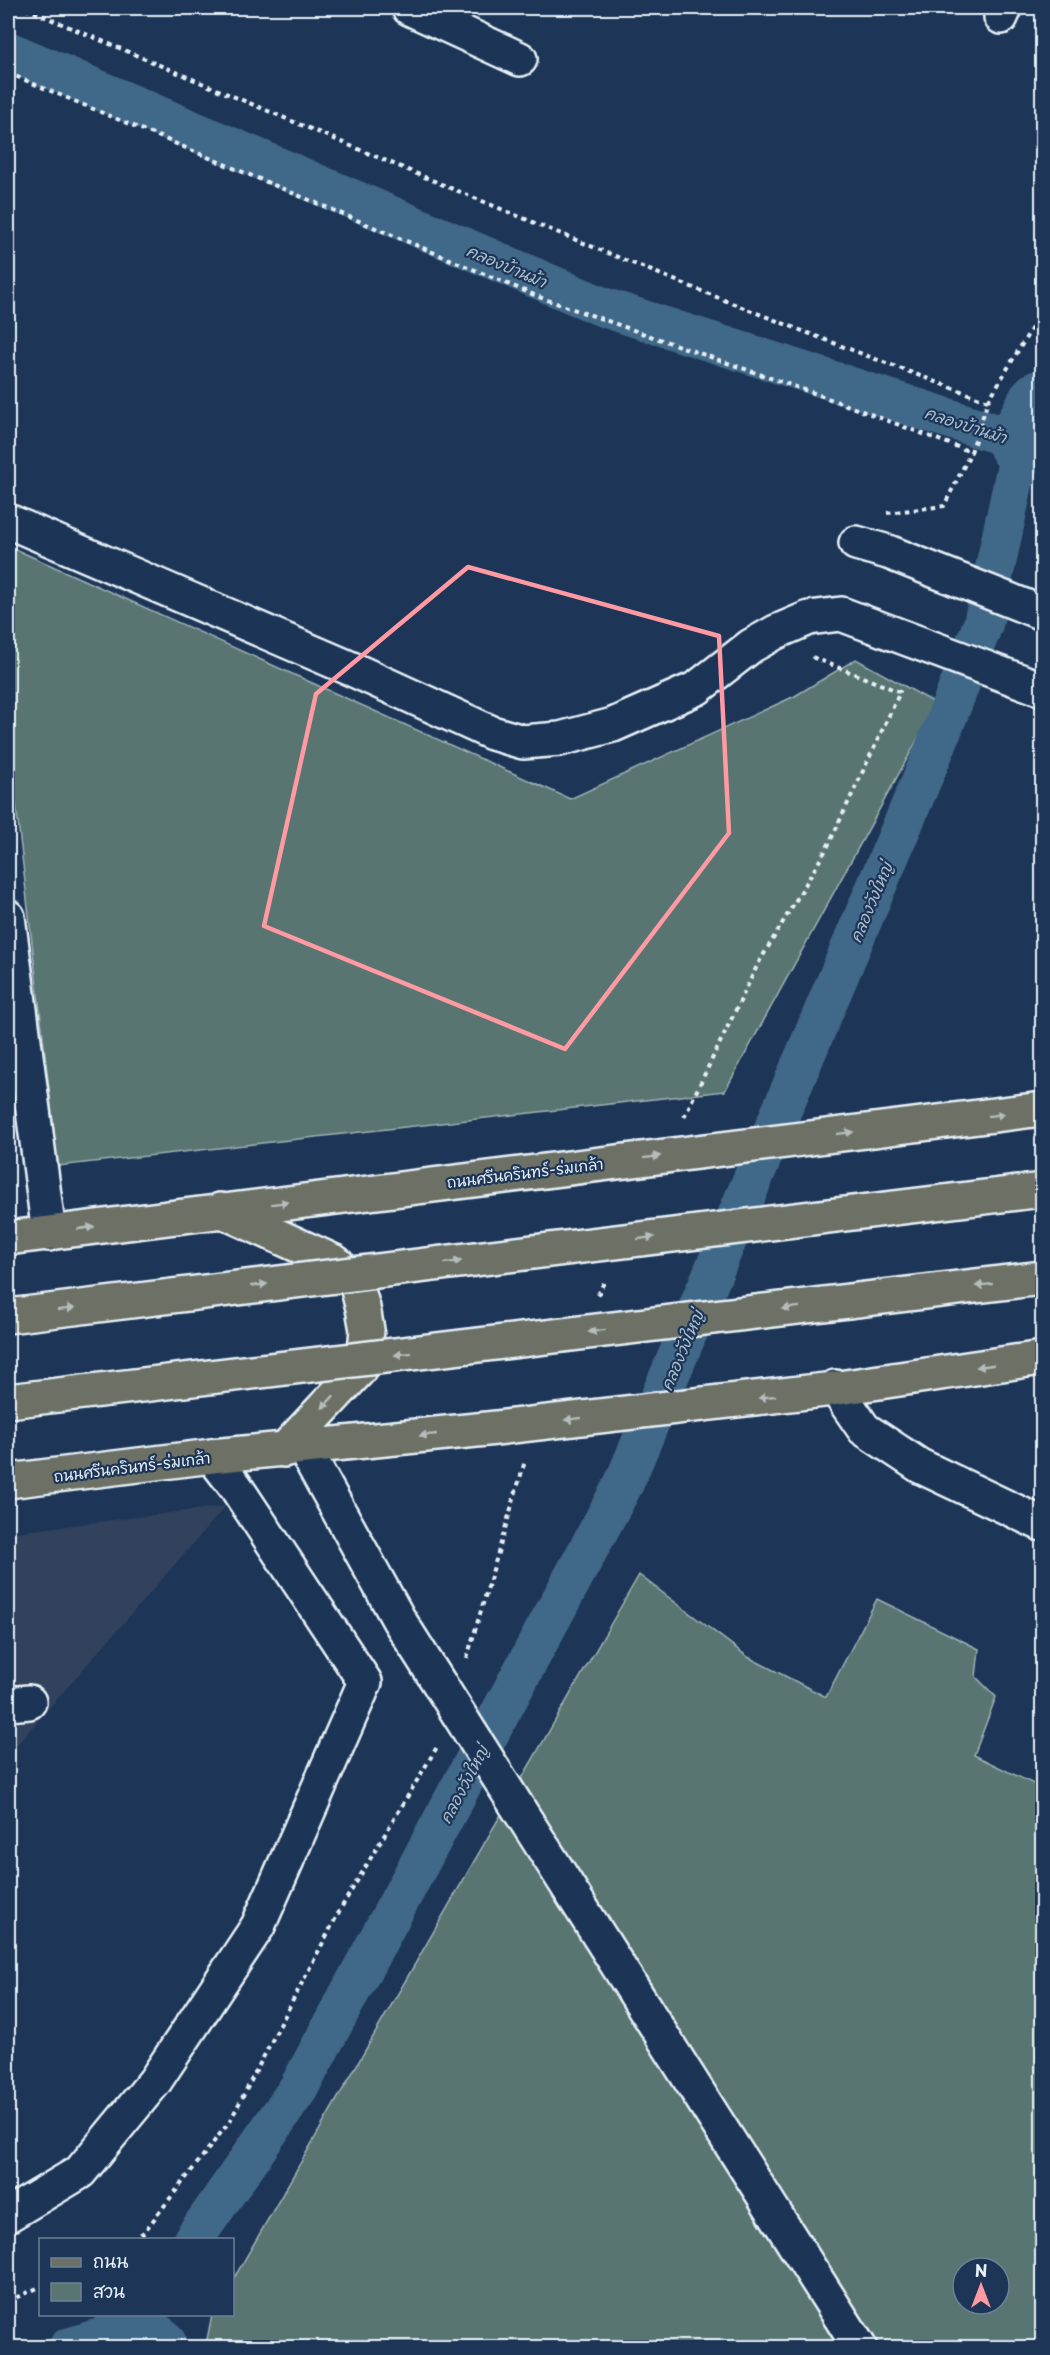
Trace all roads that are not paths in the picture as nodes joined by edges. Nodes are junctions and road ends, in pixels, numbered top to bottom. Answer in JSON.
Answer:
{"nodes":[{"id":1,"x":409,"y":8,"type":"edge"},
{"id":2,"x":520,"y":59,"type":"dead end"},
{"id":3,"x":8,"y":521,"type":"edge"},
{"id":4,"x":856,"y":543,"type":"dead end"},
{"id":5,"x":1042,"y":613,"type":"edge"},
{"id":6,"x":1042,"y":689,"type":"edge"},
{"id":7,"x":8,"y":916,"type":"edge"},
{"id":8,"x":1042,"y":1109,"type":"edge"},
{"id":9,"x":1042,"y":1190,"type":"edge"},
{"id":10,"x":220,"y":1210,"type":"junction"},
{"id":11,"x":49,"y":1234,"type":"junction"},
{"id":12,"x":8,"y":1238,"type":"edge"},
{"id":13,"x":1042,"y":1278,"type":"edge"},
{"id":14,"x":8,"y":1316,"type":"edge"},
{"id":15,"x":1042,"y":1358,"type":"edge"},
{"id":16,"x":830,"y":1389,"type":"junction"},
{"id":17,"x":8,"y":1401,"type":"edge"},
{"id":18,"x":294,"y":1449,"type":"junction"},
{"id":19,"x":212,"y":1456,"type":"junction"},
{"id":20,"x":8,"y":1480,"type":"edge"},
{"id":21,"x":1042,"y":1524,"type":"edge"},
{"id":22,"x":8,"y":2215,"type":"edge"},
{"id":23,"x":860,"y":2348,"type":"edge"}],
"edges":[{"from":1,"to":2,"type":"street"},
{"from":3,"to":6,"type":"street"},
{"from":4,"to":5,"type":"street"},
{"from":7,"to":11,"type":"street"},
{"from":10,"to":8,"type":"main road","name":"ถนนศรีนครินทร์-ร่มเกล้า","one_way":true},
{"from":14,"to":9,"type":"main road","one_way":true,"bridge":true},
{"from":11,"to":10,"type":"main road","name":"ถนนศรีนครินทร์-ร่มเกล้า","one_way":true},
{"from":10,"to":18,"type":"main road","one_way":true},
{"from":11,"to":12,"type":"main road","name":"ถนนศรีนครินทร์-ร่มเกล้า"},
{"from":13,"to":17,"type":"main road","one_way":true,"bridge":true},
{"from":15,"to":16,"type":"main road","name":"ถนนศรีนครินทร์-ร่มเกล้า","one_way":true},
{"from":16,"to":18,"type":"main road","name":"ถนนศรีนครินทร์-ร่มเกล้า","one_way":true},
{"from":16,"to":21,"type":"street"},
{"from":18,"to":19,"type":"main road","name":"ถนนศรีนครินทร์-ร่มเกล้า"},
{"from":18,"to":23,"type":"street"},
{"from":19,"to":20,"type":"main road","name":"ถนนศรีนครินทร์-ร่มเกล้า"},
{"from":19,"to":22,"type":"street"}]}
